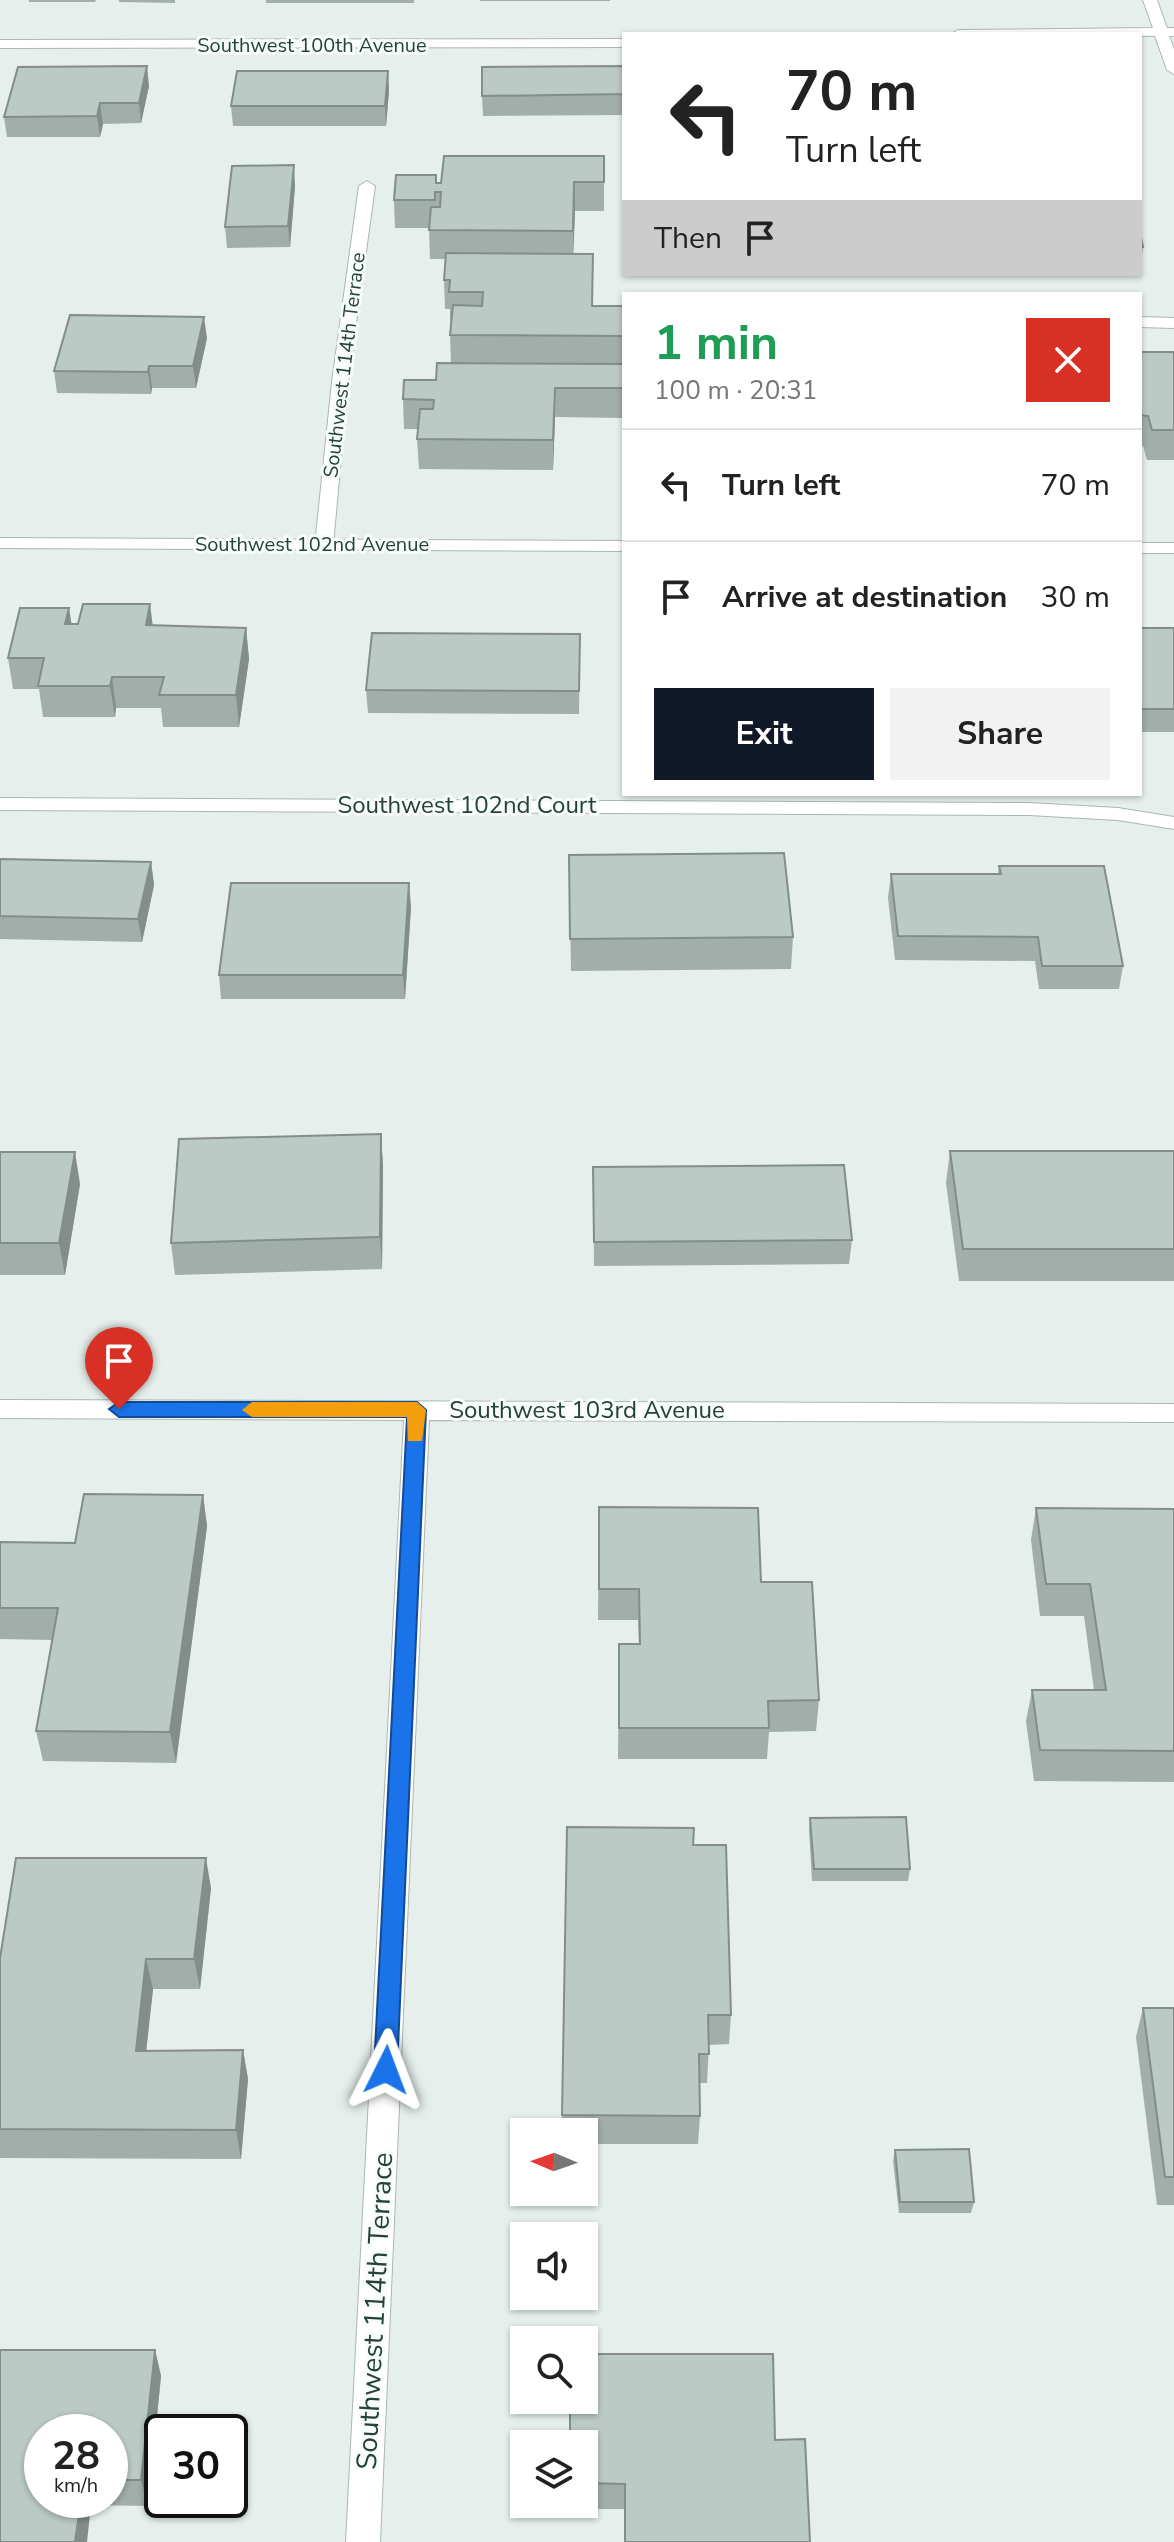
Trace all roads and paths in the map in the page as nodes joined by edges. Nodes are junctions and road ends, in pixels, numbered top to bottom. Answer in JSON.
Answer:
{"nodes":[{"id":1,"x":1150,"y":0,"type":"edge"},
{"id":2,"x":1142,"y":32,"type":"edge"},
{"id":3,"x":1167,"y":32,"type":"edge"},
{"id":4,"x":622,"y":43,"type":"edge"},
{"id":5,"x":0,"y":44,"type":"edge"},
{"id":6,"x":1174,"y":70,"type":"edge"},
{"id":7,"x":367,"y":186,"type":"dead end"},
{"id":8,"x":1142,"y":322,"type":"edge"},
{"id":9,"x":1174,"y":323,"type":"edge"},
{"id":10,"x":0,"y":543,"type":"edge"},
{"id":11,"x":324,"y":545,"type":"junction"},
{"id":12,"x":622,"y":546,"type":"edge"},
{"id":13,"x":1142,"y":548,"type":"edge"},
{"id":14,"x":1174,"y":548,"type":"edge"},
{"id":15,"x":0,"y":804,"type":"edge"},
{"id":16,"x":1174,"y":823,"type":"edge"},
{"id":17,"x":0,"y":1409,"type":"edge"},
{"id":18,"x":417,"y":1410,"type":"junction"},
{"id":19,"x":1174,"y":1413,"type":"edge"},
{"id":20,"x":363,"y":2542,"type":"edge"}],
"edges":[{"from":1,"to":3,"type":"street"},
{"from":2,"to":3,"type":"street"},
{"from":3,"to":6,"type":"street"},
{"from":4,"to":5,"type":"street","name":"Southwest 100th Avenue"},
{"from":7,"to":11,"type":"street","name":"Southwest 114th Terrace"},
{"from":8,"to":9,"type":"street"},
{"from":10,"to":11,"type":"street","name":"Southwest 102nd Avenue"},
{"from":11,"to":12,"type":"street","name":"Southwest 102nd Avenue"},
{"from":13,"to":14,"type":"street"},
{"from":15,"to":16,"type":"street","name":"Southwest 102nd Court"},
{"from":17,"to":18,"type":"street","name":"Southwest 103rd Avenue"},
{"from":18,"to":19,"type":"street","name":"Southwest 103rd Avenue"},
{"from":18,"to":20,"type":"street","name":"Southwest 114th Terrace"}]}
